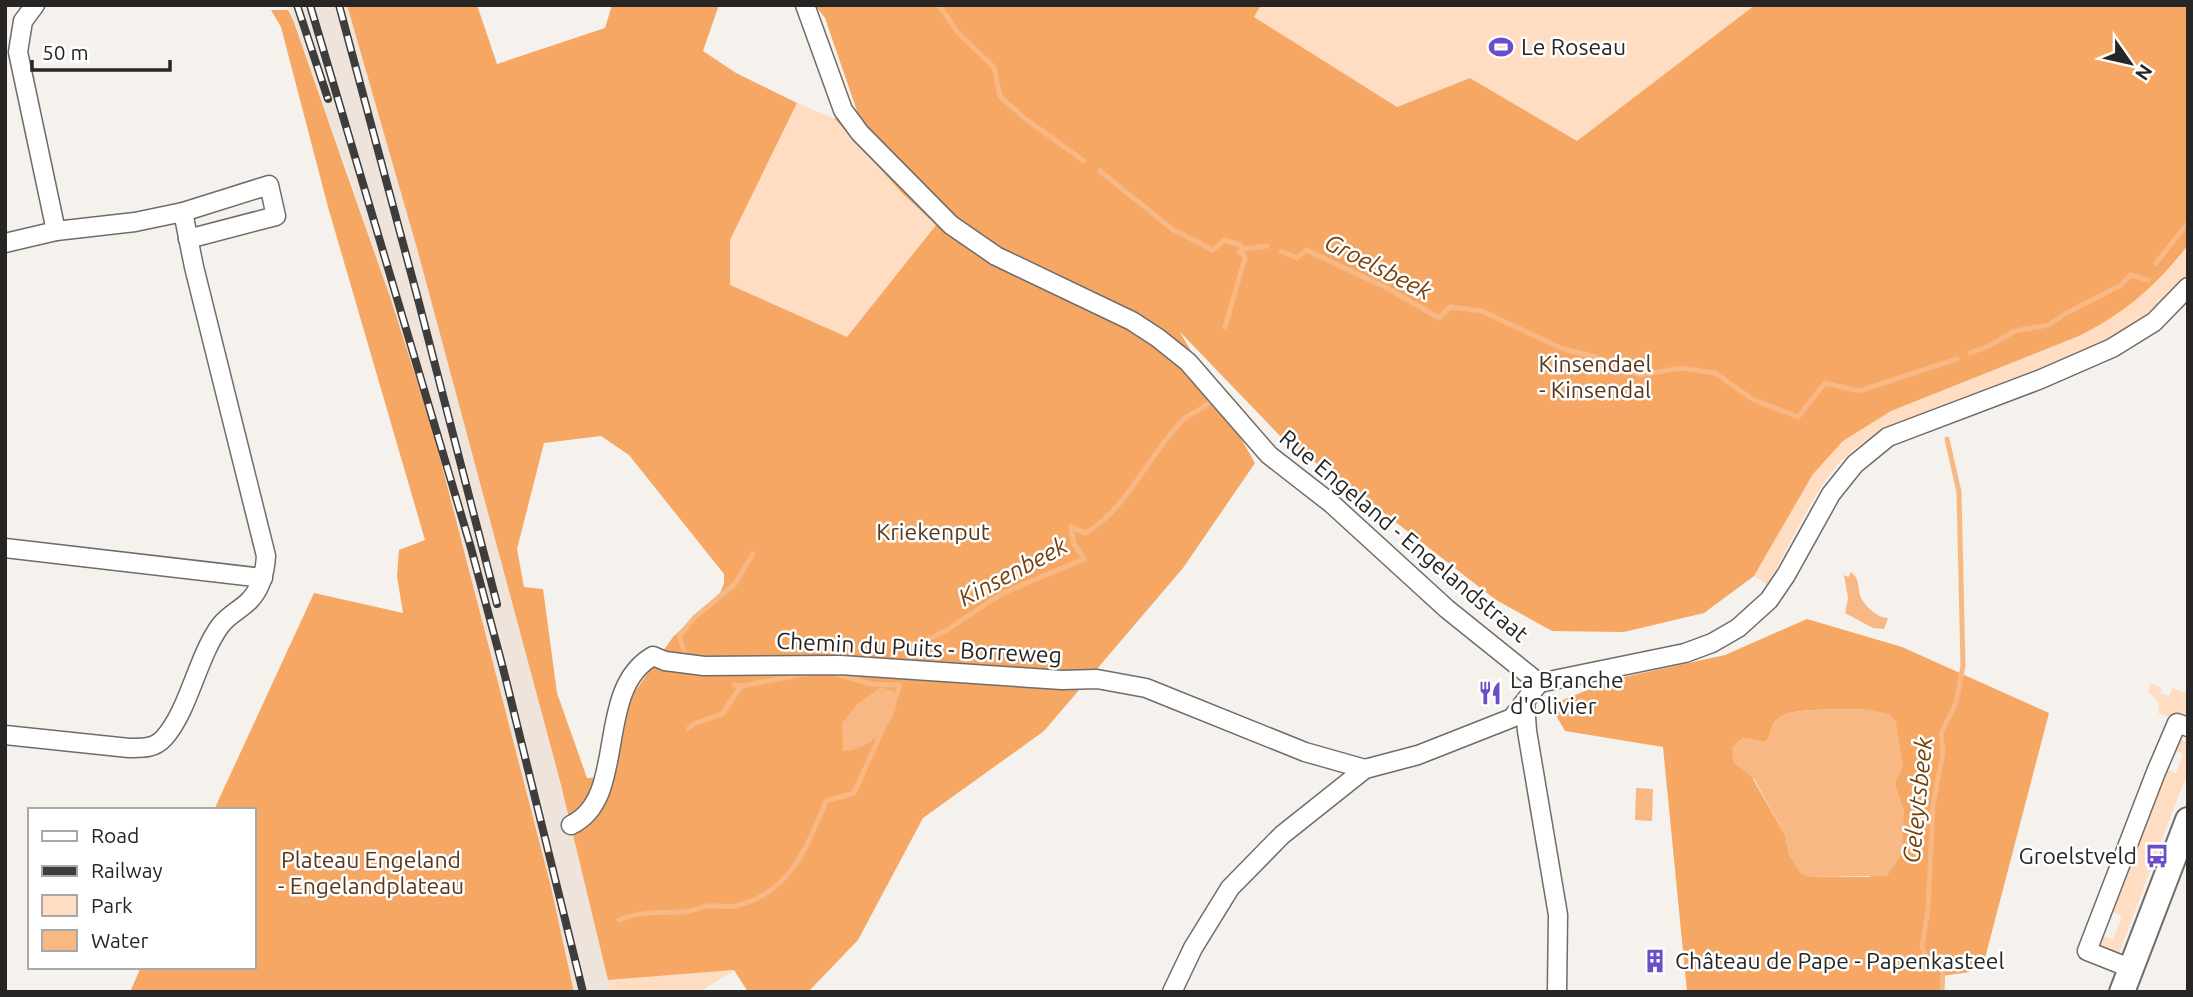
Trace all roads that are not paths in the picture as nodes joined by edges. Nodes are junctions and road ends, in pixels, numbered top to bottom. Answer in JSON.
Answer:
{"nodes":[{"id":1,"x":35,"y":5,"type":"edge"},
{"id":2,"x":805,"y":5,"type":"edge"},
{"id":3,"x":183,"y":212,"type":"junction"},
{"id":4,"x":55,"y":231,"type":"junction"},
{"id":5,"x":188,"y":239,"type":"junction"},
{"id":6,"x":5,"y":243,"type":"edge"},
{"id":7,"x":2188,"y":287,"type":"edge"},
{"id":8,"x":5,"y":548,"type":"edge"},
{"id":9,"x":263,"y":578,"type":"junction"},
{"id":10,"x":1539,"y":683,"type":"junction"},
{"id":11,"x":1525,"y":703,"type":"junction"},
{"id":12,"x":2188,"y":727,"type":"edge"},
{"id":13,"x":5,"y":735,"type":"edge"},
{"id":14,"x":1365,"y":769,"type":"junction"},
{"id":15,"x":571,"y":825,"type":"dead end"},
{"id":16,"x":2185,"y":833,"type":"edge"},
{"id":17,"x":2130,"y":968,"type":"junction"},
{"id":18,"x":1172,"y":992,"type":"edge"},
{"id":19,"x":1558,"y":992,"type":"edge"},
{"id":20,"x":2122,"y":992,"type":"edge"}],
"edges":[{"from":1,"to":4,"type":"street"},
{"from":2,"to":10,"type":"street","name":"Rue Engeland - Engelandstraat"},
{"from":3,"to":4,"type":"street"},
{"from":3,"to":5,"type":"street"},
{"from":3,"to":5,"type":"street"},
{"from":4,"to":6,"type":"street"},
{"from":5,"to":9,"type":"street"},
{"from":7,"to":10,"type":"street"},
{"from":8,"to":9,"type":"street"},
{"from":9,"to":13,"type":"street"},
{"from":10,"to":11,"type":"street"},
{"from":11,"to":14,"type":"street"},
{"from":11,"to":19,"type":"street"},
{"from":12,"to":17,"type":"street"},
{"from":14,"to":15,"type":"street","name":"Chemin du Puits - Borreweg"},
{"from":14,"to":18,"type":"street"},
{"from":16,"to":17,"type":"main road"},
{"from":17,"to":20,"type":"main road"}]}
